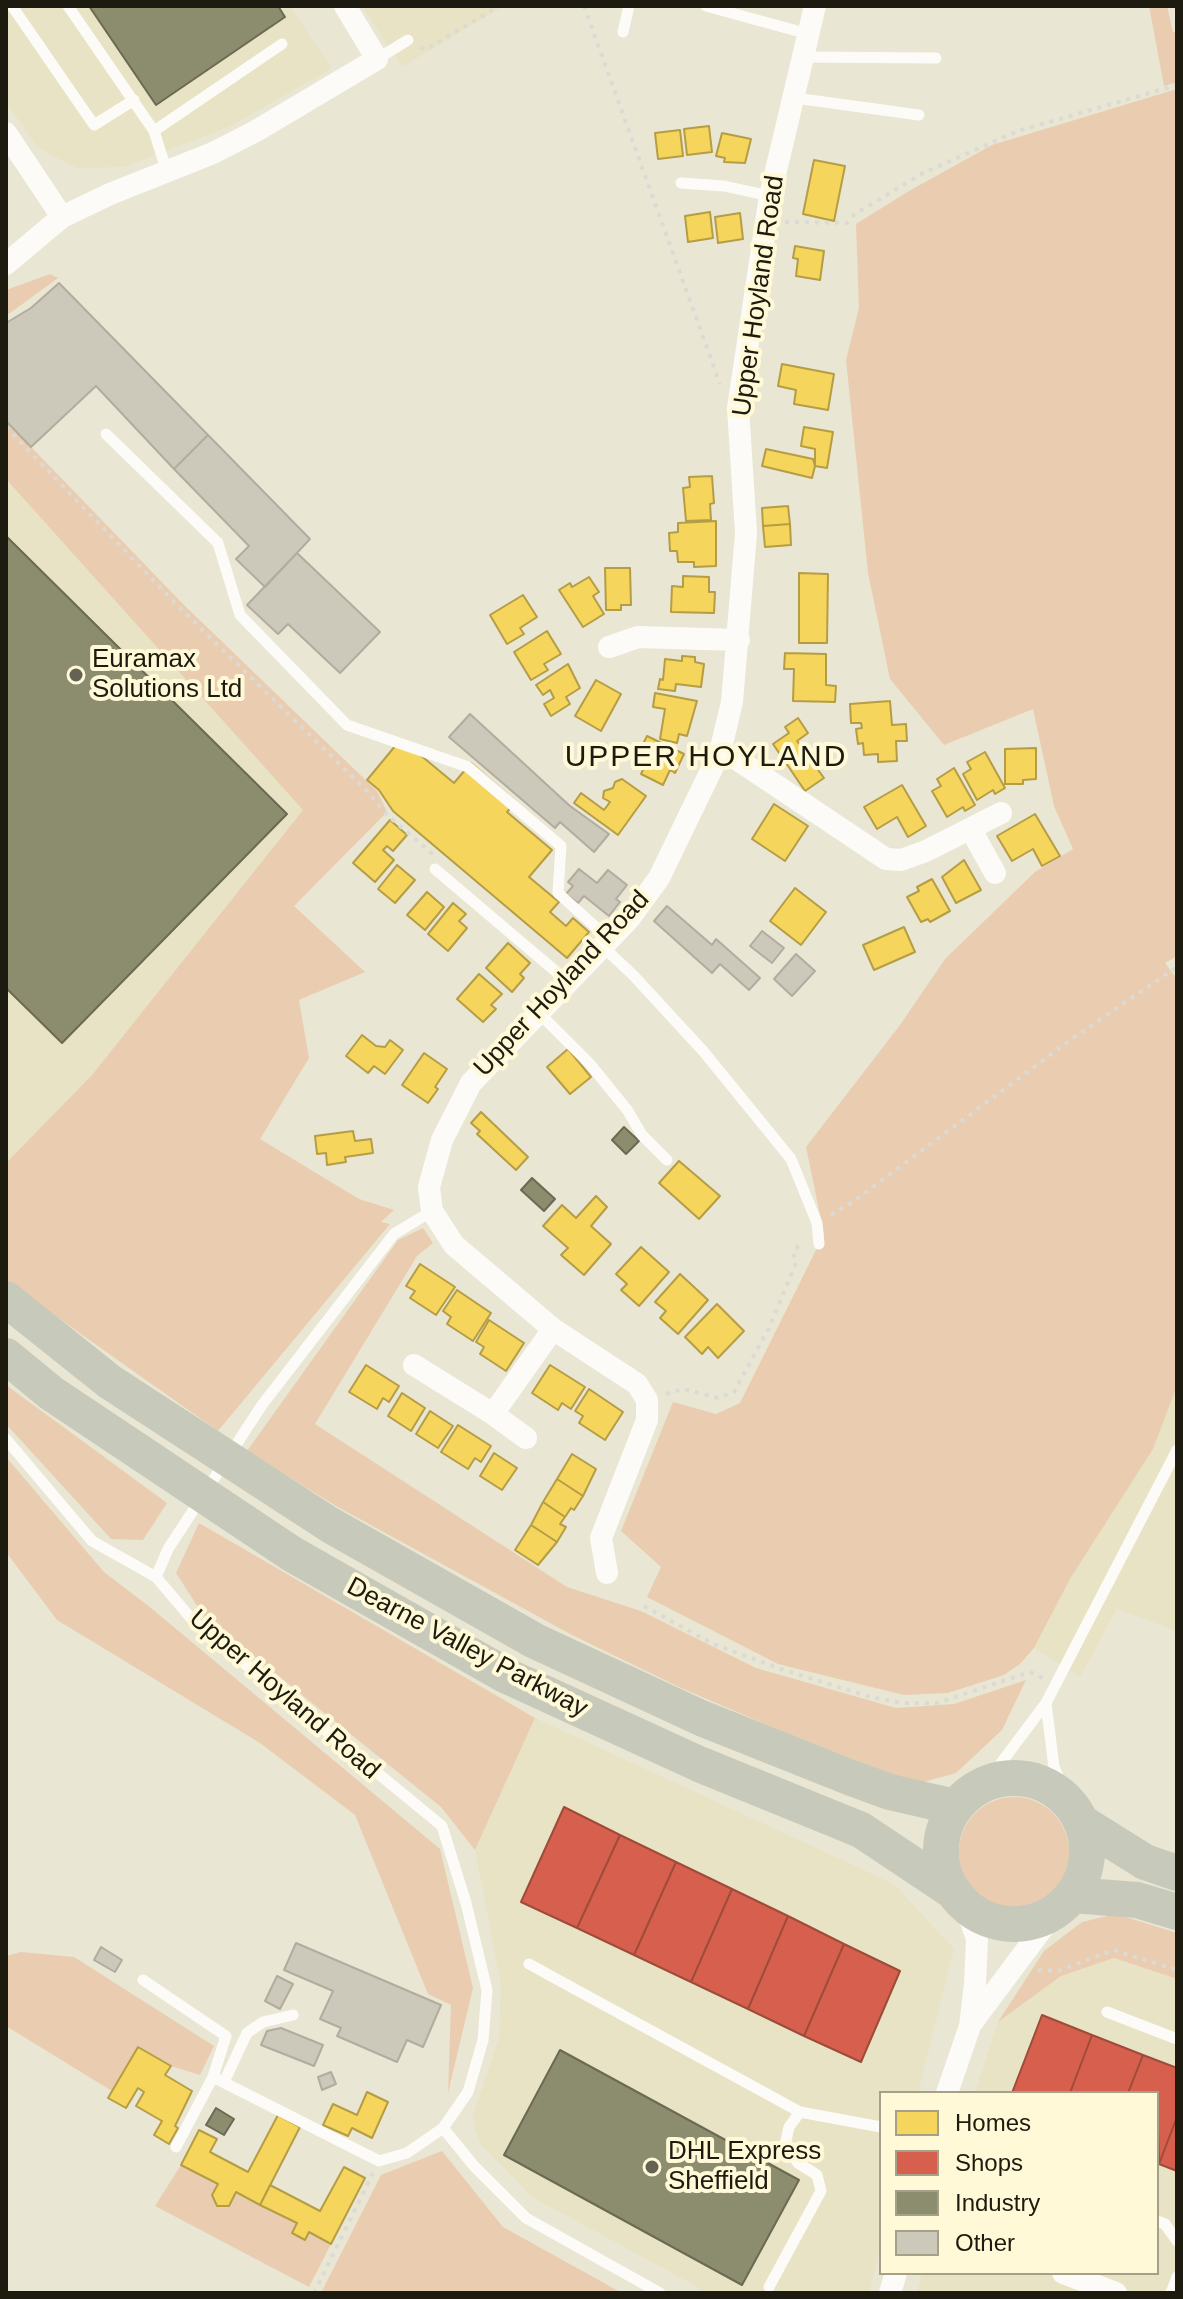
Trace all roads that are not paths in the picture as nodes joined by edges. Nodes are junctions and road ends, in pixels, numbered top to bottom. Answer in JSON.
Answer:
{"nodes":[{"id":1,"x":12,"y":6,"type":"edge"},
{"id":2,"x":68,"y":6,"type":"edge"},
{"id":3,"x":345,"y":6,"type":"edge"},
{"id":4,"x":629,"y":6,"type":"edge"},
{"id":5,"x":706,"y":6,"type":"edge"},
{"id":6,"x":815,"y":6,"type":"edge"},
{"id":7,"x":623,"y":32,"type":"dead end"},
{"id":8,"x":808,"y":34,"type":"junction"},
{"id":9,"x":408,"y":40,"type":"road end"},
{"id":10,"x":282,"y":44,"type":"dead end"},
{"id":11,"x":803,"y":57,"type":"junction"},
{"id":12,"x":936,"y":58,"type":"dead end"},
{"id":13,"x":377,"y":59,"type":"junction"},
{"id":14,"x":795,"y":98,"type":"junction"},
{"id":15,"x":134,"y":100,"type":"junction"},
{"id":16,"x":919,"y":115,"type":"dead end"},
{"id":17,"x":154,"y":131,"type":"junction"},
{"id":18,"x":6,"y":133,"type":"edge"},
{"id":19,"x":168,"y":173,"type":"junction"},
{"id":20,"x":681,"y":183,"type":"dead end"},
{"id":21,"x":770,"y":196,"type":"junction"},
{"id":22,"x":62,"y":217,"type":"junction"},
{"id":23,"x":6,"y":264,"type":"edge"},
{"id":24,"x":106,"y":434,"type":"dead end"},
{"id":25,"x":739,"y":640,"type":"junction"},
{"id":26,"x":609,"y":647,"type":"dead end"},
{"id":27,"x":720,"y":752,"type":"junction"},
{"id":28,"x":1001,"y":813,"type":"dead end"},
{"id":29,"x":971,"y":830,"type":"junction"},
{"id":30,"x":440,"y":867,"type":"road end"},
{"id":31,"x":995,"y":873,"type":"dead end"},
{"id":32,"x":606,"y":942,"type":"junction"},
{"id":33,"x":567,"y":981,"type":"junction"},
{"id":34,"x":538,"y":1011,"type":"junction"},
{"id":35,"x":667,"y":1160,"type":"dead end"},
{"id":36,"x":432,"y":1211,"type":"junction"},
{"id":37,"x":819,"y":1244,"type":"dead end"},
{"id":38,"x":6,"y":1299,"type":"edge"},
{"id":39,"x":553,"y":1329,"type":"junction"},
{"id":40,"x":6,"y":1356,"type":"edge"},
{"id":41,"x":414,"y":1365,"type":"dead end"},
{"id":42,"x":493,"y":1414,"type":"junction"},
{"id":43,"x":526,"y":1438,"type":"dead end"},
{"id":44,"x":6,"y":1439,"type":"edge"},
{"id":45,"x":1177,"y":1450,"type":"edge"},
{"id":46,"x":607,"y":1573,"type":"dead end"},
{"id":47,"x":156,"y":1577,"type":"junction"},
{"id":48,"x":1046,"y":1703,"type":"junction"},
{"id":49,"x":986,"y":1783,"type":"junction"},
{"id":50,"x":955,"y":1807,"type":"junction"},
{"id":51,"x":1075,"y":1812,"type":"junction"},
{"id":52,"x":1177,"y":1873,"type":"edge"},
{"id":53,"x":960,"y":1899,"type":"junction"},
{"id":54,"x":1063,"y":1904,"type":"junction"},
{"id":55,"x":1177,"y":1912,"type":"edge"},
{"id":56,"x":529,"y":1964,"type":"dead end"},
{"id":57,"x":143,"y":1980,"type":"dead end"},
{"id":58,"x":1107,"y":2012,"type":"dead end"},
{"id":59,"x":293,"y":2015,"type":"dead end"},
{"id":60,"x":970,"y":2026,"type":"junction"},
{"id":61,"x":1177,"y":2039,"type":"edge"},
{"id":62,"x":218,"y":2079,"type":"junction"},
{"id":63,"x":948,"y":2091,"type":"edge"},
{"id":64,"x":800,"y":2112,"type":"junction"},
{"id":65,"x":879,"y":2127,"type":"edge"},
{"id":66,"x":443,"y":2128,"type":"junction"},
{"id":67,"x":176,"y":2147,"type":"dead end"},
{"id":68,"x":1159,"y":2222,"type":"edge"},
{"id":69,"x":1177,"y":2241,"type":"edge"},
{"id":70,"x":1066,"y":2275,"type":"edge"},
{"id":71,"x":1177,"y":2277,"type":"edge"},
{"id":72,"x":769,"y":2287,"type":"dead end"},
{"id":73,"x":1088,"y":2288,"type":"edge"},
{"id":74,"x":660,"y":2293,"type":"edge"},
{"id":75,"x":1116,"y":2293,"type":"edge"},
{"id":76,"x":1171,"y":2293,"type":"edge"}],
"edges":[{"from":1,"to":15,"type":"lane"},
{"from":2,"to":15,"type":"lane"},
{"from":3,"to":13,"type":"street"},
{"from":4,"to":7,"type":"lane"},
{"from":5,"to":8,"type":"lane"},
{"from":6,"to":8,"type":"street","name":"Upper Hoyland Road"},
{"from":8,"to":11,"type":"street","name":"Upper Hoyland Road"},
{"from":9,"to":13,"type":"lane"},
{"from":10,"to":17,"type":"lane"},
{"from":11,"to":12,"type":"lane"},
{"from":11,"to":14,"type":"street","name":"Upper Hoyland Road"},
{"from":13,"to":19,"type":"street"},
{"from":14,"to":16,"type":"lane"},
{"from":14,"to":21,"type":"street","name":"Upper Hoyland Road"},
{"from":15,"to":17,"type":"lane"},
{"from":17,"to":19,"type":"lane"},
{"from":18,"to":22,"type":"street"},
{"from":19,"to":22,"type":"street"},
{"from":20,"to":21,"type":"lane"},
{"from":21,"to":25,"type":"street","name":"Upper Hoyland Road"},
{"from":22,"to":23,"type":"street"},
{"from":24,"to":32,"type":"lane"},
{"from":25,"to":26,"type":"street"},
{"from":25,"to":27,"type":"street","name":"Upper Hoyland Road"},
{"from":27,"to":29,"type":"street"},
{"from":27,"to":32,"type":"street","name":"Upper Hoyland Road"},
{"from":28,"to":29,"type":"street"},
{"from":29,"to":31,"type":"street"},
{"from":30,"to":33,"type":"lane"},
{"from":32,"to":33,"type":"street","name":"Upper Hoyland Road"},
{"from":32,"to":37,"type":"lane"},
{"from":33,"to":34,"type":"street","name":"Upper Hoyland Road"},
{"from":34,"to":35,"type":"lane"},
{"from":34,"to":36,"type":"street","name":"Upper Hoyland Road"},
{"from":36,"to":39,"type":"street"},
{"from":36,"to":47,"type":"lane"},
{"from":38,"to":50,"type":"highway","name":"Dearne Valley Parkway"},
{"from":39,"to":42,"type":"street"},
{"from":39,"to":46,"type":"street"},
{"from":40,"to":53,"type":"highway","name":"Dearne Valley Parkway"},
{"from":41,"to":42,"type":"street"},
{"from":42,"to":43,"type":"street"},
{"from":44,"to":47,"type":"lane"},
{"from":45,"to":48,"type":"lane"},
{"from":47,"to":66,"type":"lane","name":"Upper Hoyland Road"},
{"from":48,"to":49,"type":"lane"},
{"from":48,"to":51,"type":"lane"},
{"from":49,"to":50,"type":"highway"},
{"from":49,"to":51,"type":"highway"},
{"from":50,"to":53,"type":"highway"},
{"from":51,"to":52,"type":"highway"},
{"from":51,"to":54,"type":"highway"},
{"from":53,"to":54,"type":"highway"},
{"from":53,"to":60,"type":"street"},
{"from":54,"to":55,"type":"highway"},
{"from":54,"to":60,"type":"street"},
{"from":56,"to":64,"type":"lane"},
{"from":57,"to":62,"type":"lane"},
{"from":58,"to":61,"type":"lane"},
{"from":59,"to":62,"type":"lane"},
{"from":60,"to":63,"type":"street"},
{"from":62,"to":66,"type":"lane"},
{"from":62,"to":67,"type":"lane"},
{"from":64,"to":65,"type":"lane"},
{"from":64,"to":72,"type":"lane"},
{"from":66,"to":74,"type":"lane"},
{"from":68,"to":69,"type":"lane"},
{"from":70,"to":73,"type":"street"},
{"from":71,"to":76,"type":"lane"},
{"from":73,"to":75,"type":"street"}]}
